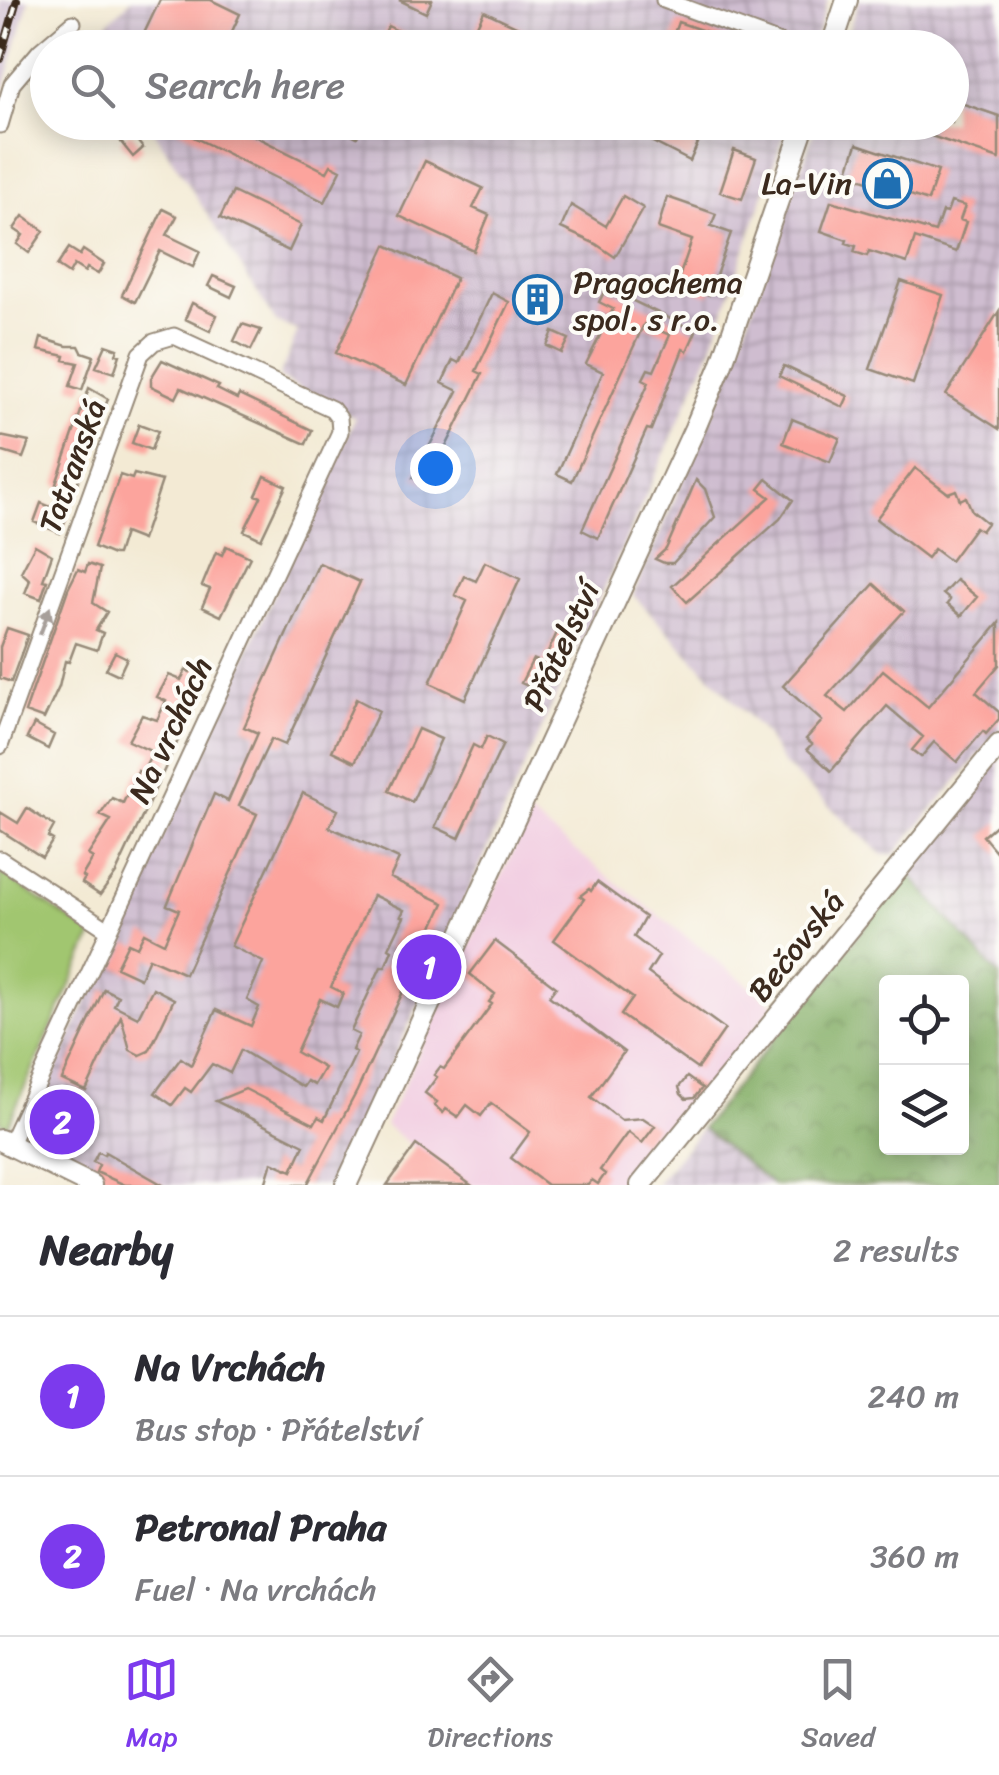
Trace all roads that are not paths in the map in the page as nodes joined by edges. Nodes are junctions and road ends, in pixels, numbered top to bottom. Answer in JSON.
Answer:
{"nodes":[{"id":1,"x":664,"y":0,"type":"edge"},
{"id":2,"x":848,"y":0,"type":"edge"},
{"id":3,"x":73,"y":22,"type":"dead end"},
{"id":4,"x":64,"y":30,"type":"edge"},
{"id":5,"x":745,"y":30,"type":"edge"},
{"id":6,"x":837,"y":30,"type":"edge"},
{"id":7,"x":30,"y":63,"type":"edge"},
{"id":8,"x":0,"y":125,"type":"edge"},
{"id":9,"x":799,"y":140,"type":"edge"},
{"id":10,"x":174,"y":336,"type":"joint"},
{"id":11,"x":0,"y":746,"type":"edge"},
{"id":12,"x":999,"y":746,"type":"edge"},
{"id":13,"x":0,"y":859,"type":"edge"},
{"id":14,"x":107,"y":928,"type":"junction"},
{"id":15,"x":4,"y":1143,"type":"edge"},
{"id":16,"x":92,"y":1185,"type":"edge"},
{"id":17,"x":346,"y":1185,"type":"edge"},
{"id":18,"x":641,"y":1185,"type":"edge"}],
"edges":[{"from":1,"to":5,"type":"street"},
{"from":2,"to":6,"type":"main road"},
{"from":3,"to":4,"type":"street"},
{"from":7,"to":8,"type":"street"},
{"from":9,"to":17,"type":"main road","name":"Přátelství"},
{"from":11,"to":10,"type":"street","name":"Tatranská","one_way":true},
{"from":10,"to":14,"type":"street","name":"Na vrchách"},
{"from":12,"to":18,"type":"main road","name":"Bečovská"},
{"from":13,"to":14,"type":"street"},
{"from":14,"to":15,"type":"street","name":"Na vrchách"},
{"from":15,"to":16,"type":"main road"}]}
